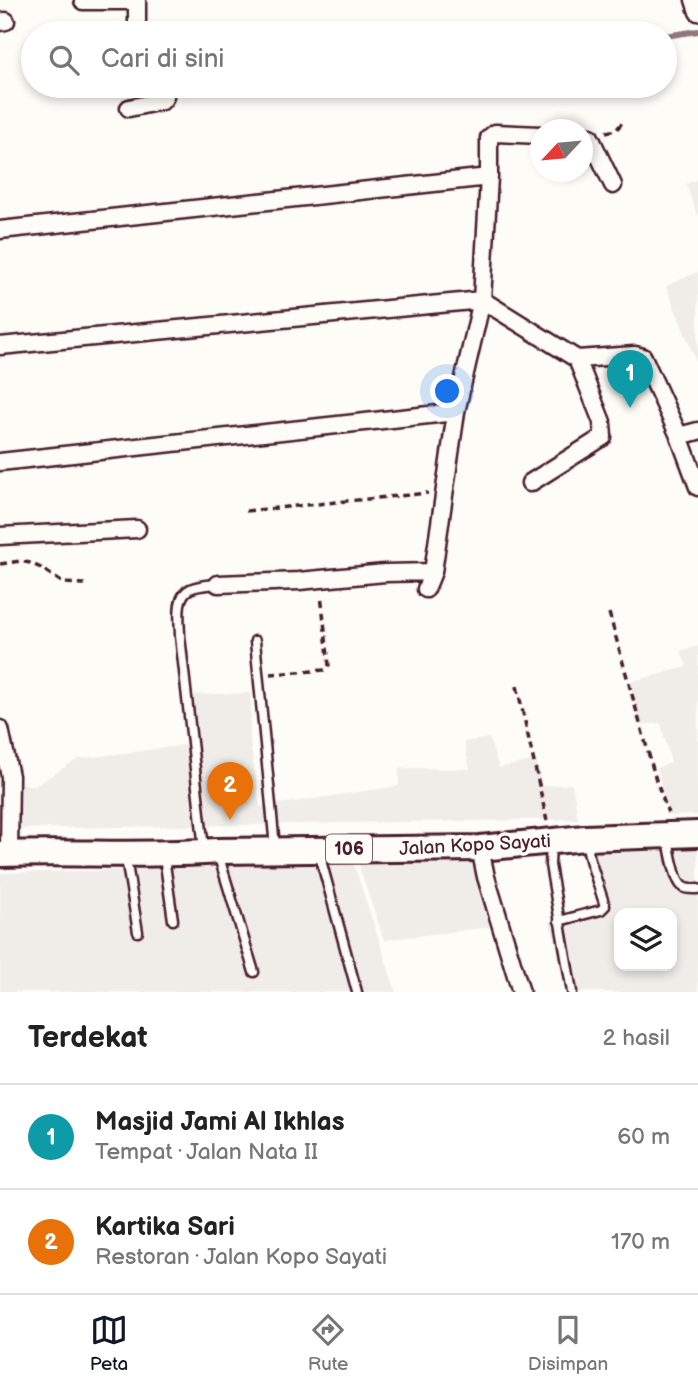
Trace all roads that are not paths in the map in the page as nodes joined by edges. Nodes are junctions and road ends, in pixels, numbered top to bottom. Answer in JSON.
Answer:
{"nodes":[{"id":1,"x":137,"y":0,"type":"edge"},
{"id":2,"x":694,"y":0,"type":"edge"},
{"id":3,"x":83,"y":1,"type":"edge"},
{"id":4,"x":698,"y":12,"type":"edge"},
{"id":5,"x":137,"y":21,"type":"edge"},
{"id":6,"x":164,"y":98,"type":"edge"},
{"id":7,"x":130,"y":107,"type":"dead end"},
{"id":8,"x":530,"y":135,"type":"edge"},
{"id":9,"x":593,"y":143,"type":"edge"},
{"id":10,"x":489,"y":177,"type":"junction"},
{"id":11,"x":613,"y":185,"type":"dead end"},
{"id":12,"x":0,"y":230,"type":"edge"},
{"id":13,"x":482,"y":300,"type":"junction"},
{"id":14,"x":0,"y":346,"type":"edge"},
{"id":15,"x":577,"y":359,"type":"junction"},
{"id":16,"x":456,"y":412,"type":"junction"},
{"id":17,"x":698,"y":430,"type":"edge"},
{"id":18,"x":679,"y":436,"type":"junction"},
{"id":19,"x":0,"y":461,"type":"edge"},
{"id":20,"x":530,"y":483,"type":"dead end"},
{"id":21,"x":698,"y":487,"type":"edge"},
{"id":22,"x":136,"y":529,"type":"dead end"},
{"id":23,"x":0,"y":536,"type":"edge"},
{"id":24,"x":433,"y":572,"type":"junction"},
{"id":25,"x":218,"y":584,"type":"joint"},
{"id":26,"x":426,"y":589,"type":"dead end"},
{"id":27,"x":256,"y":641,"type":"dead end"},
{"id":28,"x":0,"y":729,"type":"edge"},
{"id":29,"x":680,"y":835,"type":"edge"},
{"id":30,"x":585,"y":838,"type":"junction"},
{"id":31,"x":551,"y":840,"type":"junction"},
{"id":32,"x":480,"y":848,"type":"junction"},
{"id":33,"x":318,"y":849,"type":"junction"},
{"id":34,"x":275,"y":850,"type":"junction"},
{"id":35,"x":210,"y":851,"type":"junction"},
{"id":36,"x":5,"y":854,"type":"edge"},
{"id":37,"x":163,"y":854,"type":"junction"},
{"id":38,"x":125,"y":855,"type":"junction"},
{"id":39,"x":698,"y":889,"type":"edge"},
{"id":40,"x":173,"y":920,"type":"dead end"},
{"id":41,"x":559,"y":920,"type":"junction"},
{"id":42,"x":138,"y":932,"type":"dead end"},
{"id":43,"x":254,"y":972,"type":"dead end"},
{"id":44,"x":356,"y":992,"type":"edge"},
{"id":45,"x":521,"y":992,"type":"edge"},
{"id":46,"x":572,"y":992,"type":"edge"}],
"edges":[{"from":1,"to":3,"type":"street"},
{"from":1,"to":5,"type":"street"},
{"from":2,"to":4,"type":"street"},
{"from":6,"to":7,"type":"street"},
{"from":8,"to":10,"type":"street"},
{"from":9,"to":11,"type":"street"},
{"from":10,"to":12,"type":"street"},
{"from":10,"to":13,"type":"street"},
{"from":13,"to":14,"type":"street"},
{"from":13,"to":15,"type":"street"},
{"from":13,"to":16,"type":"street"},
{"from":15,"to":18,"type":"street"},
{"from":15,"to":20,"type":"street"},
{"from":16,"to":19,"type":"street"},
{"from":16,"to":24,"type":"street"},
{"from":17,"to":18,"type":"street"},
{"from":18,"to":21,"type":"street"},
{"from":22,"to":23,"type":"street"},
{"from":24,"to":25,"type":"street"},
{"from":24,"to":26,"type":"street"},
{"from":25,"to":35,"type":"lane"},
{"from":27,"to":34,"type":"lane"},
{"from":28,"to":36,"type":"street"},
{"from":29,"to":30,"type":"main road","name":"Jalan Kopo Sayati","number":"106"},
{"from":29,"to":39,"type":"lane"},
{"from":30,"to":31,"type":"main road","name":"Jalan Kopo Sayati","number":"106"},
{"from":30,"to":41,"type":"lane"},
{"from":31,"to":32,"type":"main road","name":"Jalan Kopo Sayati","number":"106"},
{"from":31,"to":41,"type":"lane"},
{"from":32,"to":33,"type":"main road","name":"Jalan Kopo Sayati","number":"106"},
{"from":32,"to":45,"type":"street"},
{"from":33,"to":34,"type":"main road","name":"Jalan Kopo Sayati","number":"106"},
{"from":33,"to":44,"type":"lane"},
{"from":34,"to":35,"type":"main road","name":"Jalan Kopo Sayati","number":"106"},
{"from":35,"to":37,"type":"main road","name":"Jalan Kopo Sayati","number":"106"},
{"from":35,"to":43,"type":"lane"},
{"from":36,"to":38,"type":"main road","name":"Jalan Kopo Sayati","number":"106"},
{"from":37,"to":38,"type":"main road","name":"Jalan Kopo Sayati","number":"106"},
{"from":37,"to":40,"type":"lane"},
{"from":38,"to":42,"type":"lane"},
{"from":41,"to":46,"type":"lane"}]}
